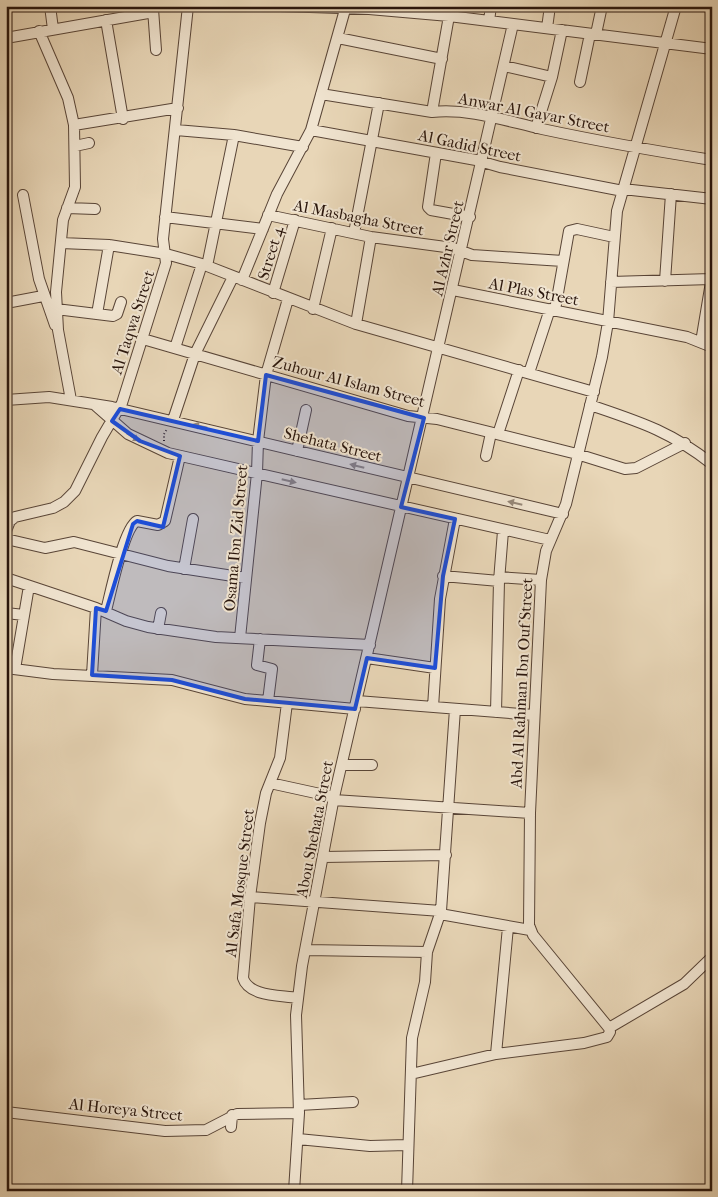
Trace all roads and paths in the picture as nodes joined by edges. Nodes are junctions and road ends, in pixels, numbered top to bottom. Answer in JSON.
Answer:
{"nodes":[{"id":1,"x":50,"y":6,"type":"edge"},
{"id":2,"x":188,"y":6,"type":"edge"},
{"id":3,"x":280,"y":6,"type":"edge"},
{"id":4,"x":491,"y":6,"type":"edge"},
{"id":5,"x":550,"y":6,"type":"edge"},
{"id":6,"x":602,"y":6,"type":"edge"},
{"id":7,"x":676,"y":6,"type":"edge"},
{"id":8,"x":154,"y":8,"type":"edge"},
{"id":9,"x":346,"y":8,"type":"edge"},
{"id":10,"x":421,"y":10,"type":"edge"},
{"id":11,"x":450,"y":16,"type":"junction"},
{"id":12,"x":106,"y":20,"type":"junction"},
{"id":13,"x":489,"y":21,"type":"junction"},
{"id":14,"x":513,"y":24,"type":"junction"},
{"id":15,"x":547,"y":28,"type":"junction"},
{"id":16,"x":53,"y":29,"type":"junction"},
{"id":17,"x":562,"y":30,"type":"junction"},
{"id":18,"x":39,"y":31,"type":"junction"},
{"id":19,"x":593,"y":34,"type":"junction"},
{"id":20,"x":6,"y":38,"type":"edge"},
{"id":21,"x":338,"y":38,"type":"junction"},
{"id":22,"x":666,"y":44,"type":"junction"},
{"id":23,"x":712,"y":49,"type":"edge"},
{"id":24,"x":156,"y":50,"type":"dead end"},
{"id":25,"x":442,"y":59,"type":"junction"},
{"id":26,"x":504,"y":66,"type":"junction"},
{"id":27,"x":552,"y":78,"type":"junction"},
{"id":28,"x":580,"y":82,"type":"dead end"},
{"id":29,"x":321,"y":94,"type":"junction"},
{"id":30,"x":380,"y":103,"type":"junction"},
{"id":31,"x":178,"y":108,"type":"junction"},
{"id":32,"x":432,"y":112,"type":"junction"},
{"id":33,"x":493,"y":118,"type":"junction"},
{"id":34,"x":123,"y":119,"type":"junction"},
{"id":35,"x":74,"y":125,"type":"junction"},
{"id":36,"x":536,"y":128,"type":"junction"},
{"id":37,"x":176,"y":130,"type":"junction"},
{"id":38,"x":311,"y":130,"type":"junction"},
{"id":39,"x":234,"y":135,"type":"junction"},
{"id":40,"x":373,"y":141,"type":"junction"},
{"id":41,"x":89,"y":143,"type":"dead end"},
{"id":42,"x":75,"y":146,"type":"junction"},
{"id":43,"x":303,"y":147,"type":"junction"},
{"id":44,"x":635,"y":148,"type":"junction"},
{"id":45,"x":436,"y":153,"type":"junction"},
{"id":46,"x":712,"y":160,"type":"edge"},
{"id":47,"x":483,"y":162,"type":"junction"},
{"id":48,"x":623,"y":190,"type":"junction"},
{"id":49,"x":23,"y":194,"type":"dead end"},
{"id":50,"x":671,"y":194,"type":"junction"},
{"id":51,"x":711,"y":196,"type":"edge"},
{"id":52,"x":67,"y":208,"type":"junction"},
{"id":53,"x":95,"y":209,"type":"dead end"},
{"id":54,"x":268,"y":214,"type":"junction"},
{"id":55,"x":166,"y":217,"type":"junction"},
{"id":56,"x":470,"y":217,"type":"junction"},
{"id":57,"x":295,"y":220,"type":"junction"},
{"id":58,"x":214,"y":224,"type":"junction"},
{"id":59,"x":332,"y":228,"type":"junction"},
{"id":60,"x":262,"y":229,"type":"junction"},
{"id":61,"x":354,"y":233,"type":"junction"},
{"id":62,"x":371,"y":237,"type":"junction"},
{"id":63,"x":614,"y":237,"type":"junction"},
{"id":64,"x":61,"y":244,"type":"junction"},
{"id":65,"x":109,"y":245,"type":"junction"},
{"id":66,"x":462,"y":251,"type":"junction"},
{"id":67,"x":166,"y":254,"type":"junction"},
{"id":68,"x":563,"y":261,"type":"junction"},
{"id":69,"x":204,"y":265,"type":"junction"},
{"id":70,"x":712,"y":278,"type":"edge"},
{"id":71,"x":237,"y":279,"type":"junction"},
{"id":72,"x":665,"y":281,"type":"junction"},
{"id":73,"x":611,"y":282,"type":"junction"},
{"id":74,"x":453,"y":290,"type":"junction"},
{"id":75,"x":273,"y":294,"type":"junction"},
{"id":76,"x":43,"y":296,"type":"junction"},
{"id":77,"x":288,"y":299,"type":"junction"},
{"id":78,"x":121,"y":302,"type":"dead end"},
{"id":79,"x":6,"y":303,"type":"edge"},
{"id":80,"x":56,"y":309,"type":"junction"},
{"id":81,"x":313,"y":309,"type":"junction"},
{"id":82,"x":553,"y":309,"type":"junction"},
{"id":83,"x":97,"y":314,"type":"junction"},
{"id":84,"x":608,"y":322,"type":"junction"},
{"id":85,"x":356,"y":324,"type":"junction"},
{"id":86,"x":58,"y":330,"type":"junction"},
{"id":87,"x":143,"y":339,"type":"junction"},
{"id":88,"x":701,"y":342,"type":"junction"},
{"id":89,"x":440,"y":347,"type":"junction"},
{"id":90,"x":712,"y":347,"type":"edge"},
{"id":91,"x":174,"y":348,"type":"junction"},
{"id":92,"x":195,"y":354,"type":"junction"},
{"id":93,"x":524,"y":372,"type":"junction"},
{"id":94,"x":266,"y":375,"type":"junction"},
{"id":95,"x":594,"y":392,"type":"junction"},
{"id":96,"x":6,"y":400,"type":"edge"},
{"id":97,"x":71,"y":400,"type":"junction"},
{"id":98,"x":590,"y":405,"type":"junction"},
{"id":99,"x":96,"y":406,"type":"junction"},
{"id":100,"x":120,"y":408,"type":"junction"},
{"id":101,"x":306,"y":410,"type":"dead end"},
{"id":102,"x":424,"y":418,"type":"junction"},
{"id":103,"x":173,"y":420,"type":"junction"},
{"id":104,"x":112,"y":421,"type":"junction"},
{"id":105,"x":185,"y":423,"type":"junction"},
{"id":106,"x":495,"y":433,"type":"junction"},
{"id":107,"x":258,"y":441,"type":"junction"},
{"id":108,"x":685,"y":444,"type":"junction"},
{"id":109,"x":296,"y":451,"type":"junction"},
{"id":110,"x":168,"y":453,"type":"junction"},
{"id":111,"x":578,"y":454,"type":"junction"},
{"id":112,"x":180,"y":456,"type":"junction"},
{"id":113,"x":486,"y":456,"type":"dead end"},
{"id":114,"x":712,"y":464,"type":"edge"},
{"id":115,"x":257,"y":473,"type":"junction"},
{"id":116,"x":408,"y":479,"type":"junction"},
{"id":117,"x":401,"y":507,"type":"junction"},
{"id":118,"x":563,"y":514,"type":"junction"},
{"id":119,"x":193,"y":519,"type":"dead end"},
{"id":120,"x":455,"y":519,"type":"junction"},
{"id":121,"x":7,"y":526,"type":"edge"},
{"id":122,"x":504,"y":531,"type":"junction"},
{"id":123,"x":6,"y":539,"type":"edge"},
{"id":124,"x":550,"y":540,"type":"junction"},
{"id":125,"x":120,"y":554,"type":"junction"},
{"id":126,"x":184,"y":569,"type":"junction"},
{"id":127,"x":443,"y":576,"type":"junction"},
{"id":128,"x":6,"y":578,"type":"edge"},
{"id":129,"x":246,"y":578,"type":"junction"},
{"id":130,"x":499,"y":579,"type":"junction"},
{"id":131,"x":541,"y":580,"type":"junction"},
{"id":132,"x":29,"y":586,"type":"junction"},
{"id":133,"x":101,"y":609,"type":"junction"},
{"id":134,"x":6,"y":613,"type":"edge"},
{"id":135,"x":161,"y":613,"type":"dead end"},
{"id":136,"x":24,"y":615,"type":"junction"},
{"id":137,"x":158,"y":629,"type":"junction"},
{"id":138,"x":240,"y":638,"type":"junction"},
{"id":139,"x":260,"y":639,"type":"junction"},
{"id":140,"x":370,"y":645,"type":"junction"},
{"id":141,"x":367,"y":658,"type":"junction"},
{"id":142,"x":435,"y":668,"type":"junction"},
{"id":143,"x":11,"y":669,"type":"edge"},
{"id":144,"x":92,"y":675,"type":"junction"},
{"id":145,"x":268,"y":702,"type":"junction"},
{"id":146,"x":287,"y":703,"type":"junction"},
{"id":147,"x":356,"y":705,"type":"junction"},
{"id":148,"x":433,"y":707,"type":"junction"},
{"id":149,"x":455,"y":709,"type":"junction"},
{"id":150,"x":496,"y":712,"type":"junction"},
{"id":151,"x":534,"y":715,"type":"junction"},
{"id":152,"x":342,"y":765,"type":"junction"},
{"id":153,"x":372,"y":765,"type":"dead end"},
{"id":154,"x":270,"y":783,"type":"junction"},
{"id":155,"x":334,"y":798,"type":"junction"},
{"id":156,"x":450,"y":808,"type":"junction"},
{"id":157,"x":530,"y":813,"type":"junction"},
{"id":158,"x":446,"y":855,"type":"junction"},
{"id":159,"x":324,"y":857,"type":"junction"},
{"id":160,"x":250,"y":897,"type":"junction"},
{"id":161,"x":316,"y":903,"type":"junction"},
{"id":162,"x":441,"y":912,"type":"junction"},
{"id":163,"x":508,"y":927,"type":"junction"},
{"id":164,"x":530,"y":930,"type":"junction"},
{"id":165,"x":306,"y":950,"type":"junction"},
{"id":166,"x":427,"y":952,"type":"junction"},
{"id":167,"x":712,"y":957,"type":"edge"},
{"id":168,"x":297,"y":998,"type":"junction"},
{"id":169,"x":609,"y":1028,"type":"junction"},
{"id":170,"x":496,"y":1054,"type":"junction"},
{"id":171,"x":411,"y":1074,"type":"junction"},
{"id":172,"x":353,"y":1102,"type":"dead end"},
{"id":173,"x":299,"y":1109,"type":"junction"},
{"id":174,"x":6,"y":1112,"type":"edge"},
{"id":175,"x":232,"y":1115,"type":"junction"},
{"id":176,"x":230,"y":1127,"type":"dead end"},
{"id":177,"x":298,"y":1139,"type":"junction"},
{"id":178,"x":407,"y":1145,"type":"junction"},
{"id":179,"x":294,"y":1191,"type":"edge"},
{"id":180,"x":407,"y":1191,"type":"edge"}],
"edges":[{"from":1,"to":16,"type":"street"},
{"from":2,"to":31,"type":"street","name":"Al Taqwa Street"},
{"from":3,"to":9,"type":"street"},
{"from":4,"to":13,"type":"street"},
{"from":5,"to":15,"type":"street"},
{"from":6,"to":19,"type":"street"},
{"from":7,"to":22,"type":"street"},
{"from":8,"to":12,"type":"street"},
{"from":8,"to":24,"type":"street"},
{"from":9,"to":10,"type":"street"},
{"from":9,"to":21,"type":"street"},
{"from":10,"to":11,"type":"street"},
{"from":11,"to":13,"type":"street"},
{"from":11,"to":25,"type":"street"},
{"from":12,"to":16,"type":"street"},
{"from":12,"to":34,"type":"street"},
{"from":13,"to":14,"type":"street"},
{"from":14,"to":15,"type":"street"},
{"from":14,"to":26,"type":"street","name":"Al Azhr Street"},
{"from":15,"to":17,"type":"street"},
{"from":16,"to":18,"type":"street"},
{"from":17,"to":19,"type":"street"},
{"from":17,"to":27,"type":"street"},
{"from":18,"to":20,"type":"street"},
{"from":18,"to":35,"type":"street"},
{"from":19,"to":22,"type":"street"},
{"from":19,"to":28,"type":"street"},
{"from":21,"to":25,"type":"street"},
{"from":21,"to":29,"type":"street"},
{"from":22,"to":23,"type":"street"},
{"from":22,"to":44,"type":"street"},
{"from":25,"to":32,"type":"street"},
{"from":26,"to":27,"type":"street"},
{"from":26,"to":33,"type":"street","name":"Al Azhr Street"},
{"from":27,"to":36,"type":"street"},
{"from":29,"to":30,"type":"street","name":"Anwar Al Gayar Street"},
{"from":29,"to":38,"type":"street"},
{"from":30,"to":32,"type":"street","name":"Anwar Al Gayar Street"},
{"from":30,"to":40,"type":"street"},
{"from":31,"to":34,"type":"street"},
{"from":31,"to":37,"type":"street","name":"Al Taqwa Street"},
{"from":32,"to":33,"type":"street","name":"Anwar Al Gayar Street"},
{"from":33,"to":36,"type":"street","name":"Anwar Al Gayar Street"},
{"from":33,"to":47,"type":"street","name":"Al Azhr Street"},
{"from":34,"to":35,"type":"street"},
{"from":35,"to":42,"type":"street"},
{"from":36,"to":44,"type":"street","name":"Anwar Al Gayar Street"},
{"from":37,"to":39,"type":"street"},
{"from":37,"to":55,"type":"street","name":"Al Taqwa Street"},
{"from":38,"to":40,"type":"street","name":"Al Gadid Street"},
{"from":38,"to":43,"type":"street"},
{"from":39,"to":43,"type":"street"},
{"from":39,"to":58,"type":"street"},
{"from":40,"to":45,"type":"street","name":"Al Gadid Street"},
{"from":40,"to":61,"type":"street"},
{"from":41,"to":42,"type":"street"},
{"from":42,"to":52,"type":"street"},
{"from":43,"to":54,"type":"street"},
{"from":44,"to":46,"type":"street","name":"Anwar Al Gayar Street"},
{"from":44,"to":48,"type":"street"},
{"from":45,"to":47,"type":"street","name":"Al Gadid Street"},
{"from":45,"to":56,"type":"street"},
{"from":47,"to":48,"type":"street","name":"Al Gadid Street"},
{"from":47,"to":56,"type":"street","name":"Al Azhr Street"},
{"from":48,"to":50,"type":"street","name":"Al Gadid Street"},
{"from":48,"to":63,"type":"street"},
{"from":49,"to":76,"type":"street"},
{"from":50,"to":51,"type":"street","name":"Al Gadid Street"},
{"from":50,"to":72,"type":"street"},
{"from":52,"to":53,"type":"street"},
{"from":52,"to":64,"type":"street"},
{"from":54,"to":57,"type":"street","name":"Al Masbagha Street"},
{"from":54,"to":60,"type":"street"},
{"from":55,"to":58,"type":"street"},
{"from":55,"to":67,"type":"street","name":"Al Taqwa Street"},
{"from":56,"to":66,"type":"street","name":"Al Azhr Street"},
{"from":57,"to":59,"type":"street","name":"Al Masbagha Street"},
{"from":57,"to":75,"type":"street","name":"Street 4"},
{"from":58,"to":60,"type":"street"},
{"from":58,"to":69,"type":"street"},
{"from":59,"to":61,"type":"street","name":"Al Masbagha Street"},
{"from":59,"to":81,"type":"street"},
{"from":60,"to":71,"type":"street"},
{"from":61,"to":62,"type":"street","name":"Al Masbagha Street"},
{"from":62,"to":66,"type":"street","name":"Al Masbagha Street"},
{"from":62,"to":85,"type":"street"},
{"from":63,"to":68,"type":"street"},
{"from":63,"to":73,"type":"street"},
{"from":64,"to":65,"type":"street"},
{"from":64,"to":80,"type":"street"},
{"from":65,"to":67,"type":"street"},
{"from":65,"to":83,"type":"street"},
{"from":66,"to":68,"type":"street","name":"Al Masbagha Street"},
{"from":66,"to":74,"type":"street","name":"Al Azhr Street"},
{"from":67,"to":69,"type":"street"},
{"from":67,"to":87,"type":"street","name":"Al Taqwa Street"},
{"from":68,"to":82,"type":"street"},
{"from":69,"to":71,"type":"street"},
{"from":69,"to":91,"type":"street"},
{"from":70,"to":72,"type":"street"},
{"from":70,"to":88,"type":"street"},
{"from":71,"to":75,"type":"street"},
{"from":71,"to":92,"type":"street"},
{"from":72,"to":73,"type":"street"},
{"from":73,"to":84,"type":"street"},
{"from":74,"to":82,"type":"street","name":"Al Plas Street"},
{"from":74,"to":89,"type":"street","name":"Al Azhr Street"},
{"from":75,"to":77,"type":"street"},
{"from":76,"to":79,"type":"street"},
{"from":76,"to":86,"type":"street"},
{"from":77,"to":81,"type":"street"},
{"from":77,"to":94,"type":"street","name":"Osama Ibn Zid Street"},
{"from":78,"to":83,"type":"street"},
{"from":80,"to":83,"type":"street"},
{"from":80,"to":86,"type":"street"},
{"from":81,"to":85,"type":"street"},
{"from":82,"to":84,"type":"street","name":"Al Plas Street"},
{"from":82,"to":93,"type":"street"},
{"from":84,"to":88,"type":"street","name":"Al Plas Street"},
{"from":84,"to":95,"type":"street","name":"Abd Al Rahman Ibn Ouf Street"},
{"from":85,"to":89,"type":"street"},
{"from":86,"to":97,"type":"street"},
{"from":87,"to":91,"type":"street","name":"Zuhour Al Islam Street"},
{"from":87,"to":100,"type":"street","name":"Al Taqwa Street"},
{"from":88,"to":90,"type":"street","name":"Al Plas Street"},
{"from":89,"to":93,"type":"street"},
{"from":89,"to":102,"type":"street","name":"Al Azhr Street"},
{"from":91,"to":92,"type":"street","name":"Zuhour Al Islam Street"},
{"from":92,"to":94,"type":"street","name":"Zuhour Al Islam Street"},
{"from":92,"to":103,"type":"street"},
{"from":93,"to":95,"type":"street"},
{"from":93,"to":106,"type":"street"},
{"from":94,"to":102,"type":"street","name":"Zuhour Al Islam Street"},
{"from":94,"to":107,"type":"street","name":"Osama Ibn Zid Street"},
{"from":95,"to":98,"type":"street","name":"Abd Al Rahman Ibn Ouf Street"},
{"from":96,"to":97,"type":"street","name":"Shehata Street"},
{"from":97,"to":99,"type":"street","name":"Shehata Street"},
{"from":98,"to":108,"type":"street"},
{"from":98,"to":111,"type":"street","name":"Abd Al Rahman Ibn Ouf Street"},
{"from":99,"to":100,"type":"street","name":"Shehata Street"},
{"from":99,"to":104,"type":"street","name":"Shehata Street"},
{"from":100,"to":103,"type":"street","name":"Shehata Street"},
{"from":100,"to":104,"type":"street","name":"Al Taqwa Street"},
{"from":101,"to":109,"type":"street"},
{"from":102,"to":106,"type":"street","name":"Zuhour Al Islam Street"},
{"from":102,"to":116,"type":"street","name":"Al Azhr Street"},
{"from":103,"to":105,"type":"street","name":"Shehata Street"},
{"from":104,"to":110,"type":"street","name":"Shehata Street","one_way":true},
{"from":104,"to":121,"type":"street","name":"Al Taqwa Street"},
{"from":107,"to":105,"type":"street","name":"Shehata Street","one_way":true},
{"from":105,"to":110,"type":"path"},
{"from":106,"to":111,"type":"street","name":"Zuhour Al Islam Street"},
{"from":106,"to":113,"type":"street"},
{"from":107,"to":109,"type":"street","name":"Shehata Street"},
{"from":107,"to":115,"type":"street","name":"Osama Ibn Zid Street"},
{"from":108,"to":111,"type":"street","name":"Zuhour Al Islam Street"},
{"from":108,"to":114,"type":"street"},
{"from":116,"to":109,"type":"street","name":"Shehata Street","one_way":true},
{"from":110,"to":112,"type":"street","name":"Shehata Street"},
{"from":111,"to":118,"type":"street","name":"Abd Al Rahman Ibn Ouf Street"},
{"from":112,"to":115,"type":"street","name":"Shehata Street"},
{"from":112,"to":125,"type":"street"},
{"from":115,"to":117,"type":"street","name":"Shehata Street","one_way":true},
{"from":115,"to":129,"type":"street","name":"Osama Ibn Zid Street"},
{"from":116,"to":117,"type":"street","name":"Abou Shehata Street"},
{"from":118,"to":116,"type":"street","name":"Shehata Street","one_way":true},
{"from":117,"to":120,"type":"street","name":"Shehata Street"},
{"from":117,"to":140,"type":"street","name":"Abou Shehata Street"},
{"from":118,"to":124,"type":"street","name":"Abd Al Rahman Ibn Ouf Street"},
{"from":119,"to":126,"type":"street"},
{"from":120,"to":122,"type":"street","name":"Shehata Street"},
{"from":120,"to":127,"type":"street"},
{"from":122,"to":124,"type":"street","name":"Shehata Street"},
{"from":122,"to":130,"type":"street"},
{"from":123,"to":125,"type":"street"},
{"from":124,"to":131,"type":"street","name":"Abd Al Rahman Ibn Ouf Street"},
{"from":125,"to":126,"type":"street"},
{"from":125,"to":133,"type":"street"},
{"from":126,"to":129,"type":"street"},
{"from":127,"to":130,"type":"street"},
{"from":127,"to":142,"type":"street"},
{"from":128,"to":132,"type":"street"},
{"from":129,"to":138,"type":"street","name":"Osama Ibn Zid Street"},
{"from":130,"to":131,"type":"street"},
{"from":130,"to":150,"type":"street"},
{"from":131,"to":151,"type":"street","name":"Abd Al Rahman Ibn Ouf Street"},
{"from":132,"to":133,"type":"street"},
{"from":132,"to":136,"type":"street"},
{"from":133,"to":137,"type":"street"},
{"from":133,"to":144,"type":"street"},
{"from":134,"to":136,"type":"street"},
{"from":135,"to":137,"type":"street"},
{"from":136,"to":143,"type":"street"},
{"from":137,"to":138,"type":"street"},
{"from":138,"to":139,"type":"street"},
{"from":139,"to":140,"type":"street"},
{"from":139,"to":145,"type":"street"},
{"from":140,"to":141,"type":"street","name":"Abou Shehata Street"},
{"from":141,"to":142,"type":"street"},
{"from":141,"to":147,"type":"street","name":"Abou Shehata Street"},
{"from":142,"to":148,"type":"street"},
{"from":143,"to":144,"type":"street"},
{"from":144,"to":145,"type":"street"},
{"from":145,"to":146,"type":"street"},
{"from":146,"to":147,"type":"street"},
{"from":146,"to":154,"type":"street","name":"Al Safa Mosque Street"},
{"from":147,"to":148,"type":"street"},
{"from":147,"to":152,"type":"street","name":"Abou Shehata Street"},
{"from":148,"to":149,"type":"street"},
{"from":149,"to":150,"type":"street"},
{"from":149,"to":156,"type":"street"},
{"from":150,"to":151,"type":"street"},
{"from":151,"to":157,"type":"street","name":"Abd Al Rahman Ibn Ouf Street"},
{"from":152,"to":153,"type":"street"},
{"from":152,"to":155,"type":"street","name":"Abou Shehata Street"},
{"from":154,"to":155,"type":"street"},
{"from":154,"to":160,"type":"street","name":"Al Safa Mosque Street"},
{"from":155,"to":156,"type":"street"},
{"from":155,"to":159,"type":"street","name":"Abou Shehata Street"},
{"from":156,"to":157,"type":"street"},
{"from":156,"to":158,"type":"street"},
{"from":157,"to":164,"type":"street","name":"Abd Al Rahman Ibn Ouf Street"},
{"from":158,"to":159,"type":"street"},
{"from":158,"to":162,"type":"street"},
{"from":159,"to":161,"type":"street","name":"Abou Shehata Street"},
{"from":160,"to":161,"type":"street"},
{"from":160,"to":168,"type":"street","name":"Al Safa Mosque Street"},
{"from":161,"to":162,"type":"street"},
{"from":161,"to":165,"type":"street","name":"Abou Shehata Street"},
{"from":162,"to":163,"type":"street"},
{"from":162,"to":166,"type":"street"},
{"from":163,"to":164,"type":"street"},
{"from":163,"to":170,"type":"street"},
{"from":164,"to":169,"type":"street"},
{"from":165,"to":166,"type":"street"},
{"from":165,"to":168,"type":"street","name":"Abou Shehata Street"},
{"from":166,"to":171,"type":"street"},
{"from":167,"to":169,"type":"street"},
{"from":168,"to":173,"type":"street","name":"Abou Shehata Street"},
{"from":169,"to":170,"type":"street"},
{"from":170,"to":171,"type":"street"},
{"from":171,"to":178,"type":"street"},
{"from":172,"to":173,"type":"street","name":"Al Horeya Street"},
{"from":173,"to":175,"type":"street","name":"Al Horeya Street"},
{"from":173,"to":177,"type":"street","name":"Abou Shehata Street"},
{"from":174,"to":175,"type":"street","name":"Al Horeya Street"},
{"from":175,"to":176,"type":"street"},
{"from":177,"to":178,"type":"street"},
{"from":177,"to":179,"type":"street","name":"Abou Shehata Street"},
{"from":178,"to":180,"type":"street"}]}
